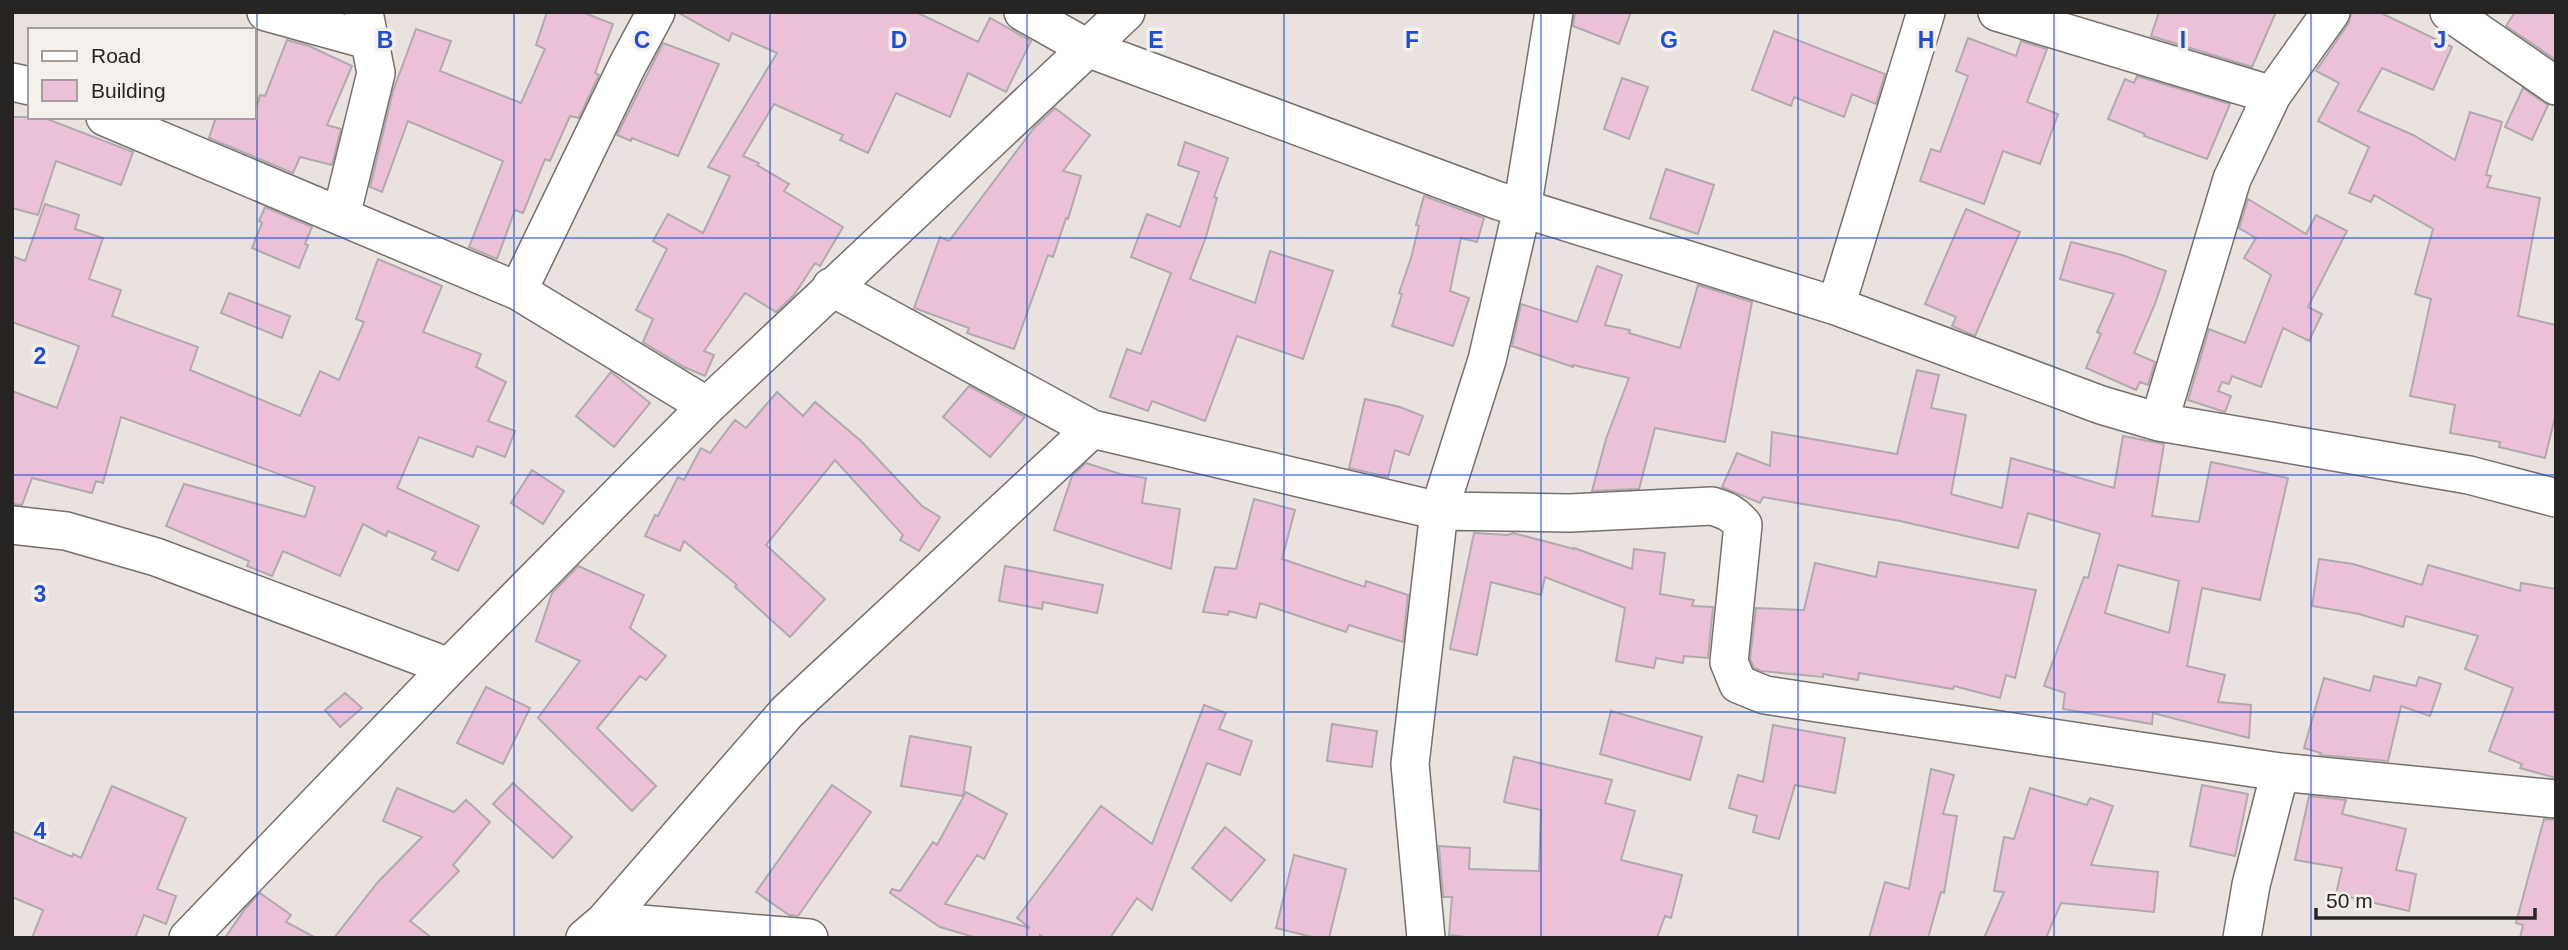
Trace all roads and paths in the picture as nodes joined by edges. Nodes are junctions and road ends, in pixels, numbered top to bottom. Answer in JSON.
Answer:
{"nodes":[{"id":1,"x":266,"y":12,"type":"edge"},
{"id":2,"x":656,"y":12,"type":"edge"},
{"id":3,"x":1023,"y":12,"type":"edge"},
{"id":4,"x":1126,"y":12,"type":"edge"},
{"id":5,"x":1554,"y":12,"type":"edge"},
{"id":6,"x":1926,"y":12,"type":"edge"},
{"id":7,"x":1997,"y":12,"type":"edge"},
{"id":8,"x":2331,"y":12,"type":"edge"},
{"id":9,"x":2449,"y":12,"type":"edge"},
{"id":10,"x":368,"y":27,"type":"edge"},
{"id":11,"x":1087,"y":48,"type":"junction"},
{"id":12,"x":2556,"y":86,"type":"edge"},
{"id":13,"x":2272,"y":94,"type":"junction"},
{"id":14,"x":110,"y":119,"type":"edge"},
{"id":15,"x":1522,"y":209,"type":"junction"},
{"id":16,"x":341,"y":216,"type":"junction"},
{"id":17,"x":831,"y":287,"type":"junction"},
{"id":18,"x":518,"y":291,"type":"junction"},
{"id":19,"x":1836,"y":306,"type":"junction"},
{"id":20,"x":707,"y":406,"type":"junction"},
{"id":21,"x":2159,"y":422,"type":"junction"},
{"id":22,"x":1092,"y":429,"type":"junction"},
{"id":23,"x":2556,"y":498,"type":"edge"},
{"id":24,"x":1439,"y":511,"type":"junction"},
{"id":25,"x":12,"y":525,"type":"edge"},
{"id":26,"x":449,"y":667,"type":"junction"},
{"id":27,"x":2280,"y":772,"type":"junction"},
{"id":28,"x":2556,"y":799,"type":"edge"},
{"id":29,"x":595,"y":929,"type":"edge"},
{"id":30,"x":188,"y":938,"type":"edge"},
{"id":31,"x":809,"y":938,"type":"edge"},
{"id":32,"x":1426,"y":938,"type":"edge"},
{"id":33,"x":2242,"y":938,"type":"edge"}],
"edges":[{"from":1,"to":10,"type":"street"},
{"from":2,"to":18,"type":"street"},
{"from":3,"to":11,"type":"street"},
{"from":4,"to":11,"type":"street"},
{"from":5,"to":15,"type":"street"},
{"from":6,"to":19,"type":"street"},
{"from":7,"to":13,"type":"street"},
{"from":8,"to":13,"type":"street"},
{"from":9,"to":12,"type":"street"},
{"from":10,"to":16,"type":"street"},
{"from":11,"to":15,"type":"street"},
{"from":11,"to":17,"type":"street"},
{"from":13,"to":21,"type":"street"},
{"from":14,"to":16,"type":"street"},
{"from":15,"to":19,"type":"street"},
{"from":15,"to":24,"type":"street"},
{"from":16,"to":18,"type":"street"},
{"from":17,"to":20,"type":"street"},
{"from":17,"to":22,"type":"street"},
{"from":18,"to":20,"type":"street"},
{"from":19,"to":21,"type":"street"},
{"from":20,"to":26,"type":"street"},
{"from":21,"to":23,"type":"street"},
{"from":22,"to":24,"type":"street"},
{"from":22,"to":29,"type":"street"},
{"from":24,"to":27,"type":"street"},
{"from":24,"to":32,"type":"street"},
{"from":25,"to":26,"type":"street"},
{"from":26,"to":30,"type":"street"},
{"from":27,"to":28,"type":"street"},
{"from":27,"to":33,"type":"street"},
{"from":29,"to":31,"type":"street"}]}
